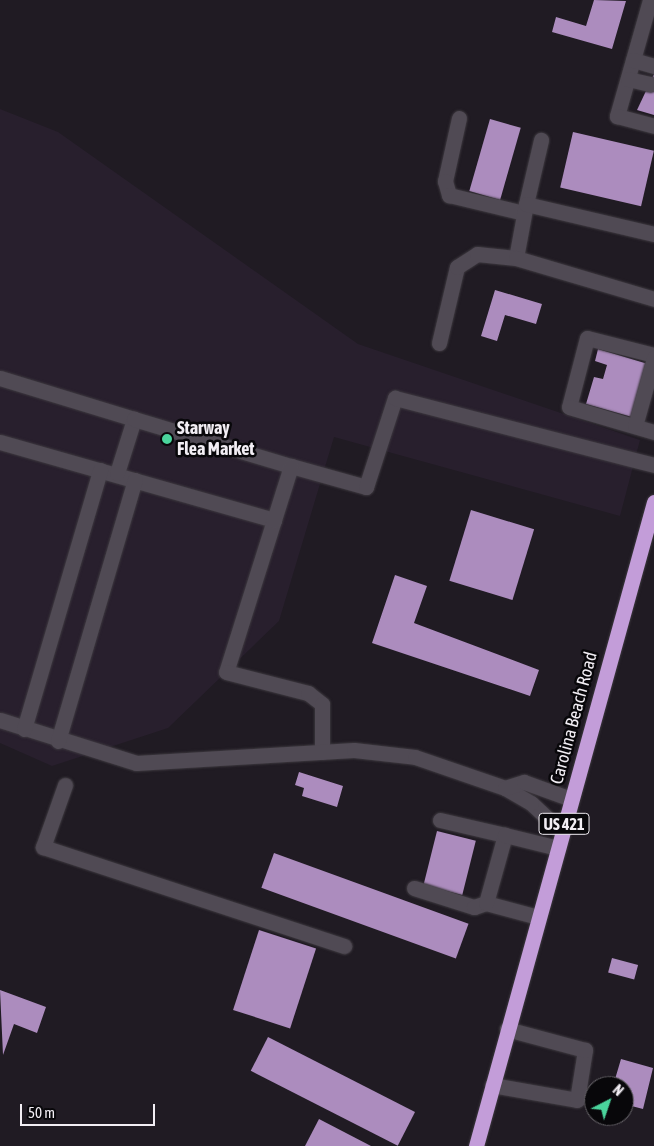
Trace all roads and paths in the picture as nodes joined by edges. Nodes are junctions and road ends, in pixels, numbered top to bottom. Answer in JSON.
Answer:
{"nodes":[{"id":1,"x":650,"y":0,"type":"edge"},
{"id":2,"x":650,"y":20,"type":"edge"},
{"id":3,"x":633,"y":60,"type":"junction"},
{"id":4,"x":654,"y":66,"type":"edge"},
{"id":5,"x":628,"y":79,"type":"junction"},
{"id":6,"x":650,"y":84,"type":"dead end"},
{"id":7,"x":460,"y":118,"type":"dead end"},
{"id":8,"x":654,"y":126,"type":"edge"},
{"id":9,"x":541,"y":140,"type":"dead end"},
{"id":10,"x":525,"y":208,"type":"junction"},
{"id":11,"x":654,"y":234,"type":"edge"},
{"id":12,"x":516,"y":258,"type":"junction"},
{"id":13,"x":654,"y":299,"type":"edge"},
{"id":14,"x":439,"y":343,"type":"dead end"},
{"id":15,"x":654,"y":357,"type":"edge"},
{"id":16,"x":0,"y":378,"type":"edge"},
{"id":17,"x":134,"y":419,"type":"junction"},
{"id":18,"x":635,"y":426,"type":"junction"},
{"id":19,"x":654,"y":432,"type":"edge"},
{"id":20,"x":0,"y":442,"type":"edge"},
{"id":21,"x":654,"y":465,"type":"edge"},
{"id":22,"x":291,"y":466,"type":"junction"},
{"id":23,"x":100,"y":470,"type":"junction"},
{"id":24,"x":117,"y":473,"type":"junction"},
{"id":25,"x":135,"y":480,"type":"junction"},
{"id":26,"x":654,"y":502,"type":"edge"},
{"id":27,"x":274,"y":520,"type":"junction"},
{"id":28,"x":0,"y":720,"type":"edge"},
{"id":29,"x":24,"y":729,"type":"junction"},
{"id":30,"x":58,"y":742,"type":"junction"},
{"id":31,"x":322,"y":752,"type":"junction"},
{"id":32,"x":65,"y":785,"type":"dead end"},
{"id":33,"x":505,"y":788,"type":"junction"},
{"id":34,"x":571,"y":799,"type":"junction"},
{"id":35,"x":440,"y":820,"type":"dead end"},
{"id":36,"x":562,"y":832,"type":"junction"},
{"id":37,"x":505,"y":835,"type":"junction"},
{"id":38,"x":558,"y":848,"type":"junction"},
{"id":39,"x":414,"y":888,"type":"dead end"},
{"id":40,"x":486,"y":902,"type":"junction"},
{"id":41,"x":538,"y":917,"type":"junction"},
{"id":42,"x":344,"y":946,"type":"dead end"},
{"id":43,"x":507,"y":1029,"type":"junction"},
{"id":44,"x":492,"y":1085,"type":"junction"},
{"id":45,"x":476,"y":1146,"type":"edge"}],
"edges":[{"from":1,"to":2,"type":"lane"},
{"from":2,"to":3,"type":"lane"},
{"from":3,"to":4,"type":"lane"},
{"from":3,"to":5,"type":"lane"},
{"from":5,"to":6,"type":"lane"},
{"from":5,"to":8,"type":"lane"},
{"from":7,"to":10,"type":"lane"},
{"from":9,"to":10,"type":"lane"},
{"from":10,"to":11,"type":"lane"},
{"from":10,"to":12,"type":"lane"},
{"from":12,"to":13,"type":"lane"},
{"from":12,"to":14,"type":"lane"},
{"from":15,"to":18,"type":"lane"},
{"from":15,"to":18,"type":"lane"},
{"from":16,"to":17,"type":"lane"},
{"from":17,"to":22,"type":"lane"},
{"from":17,"to":24,"type":"lane"},
{"from":18,"to":19,"type":"lane"},
{"from":20,"to":23,"type":"lane"},
{"from":21,"to":22,"type":"lane"},
{"from":22,"to":27,"type":"lane"},
{"from":23,"to":24,"type":"lane"},
{"from":23,"to":29,"type":"lane"},
{"from":24,"to":25,"type":"lane"},
{"from":25,"to":27,"type":"lane"},
{"from":25,"to":30,"type":"lane"},
{"from":26,"to":34,"type":"highway","name":"Carolina Beach Road","number":"US 421"},
{"from":27,"to":31,"type":"lane"},
{"from":28,"to":29,"type":"lane"},
{"from":29,"to":30,"type":"lane"},
{"from":30,"to":31,"type":"lane"},
{"from":31,"to":33,"type":"lane"},
{"from":32,"to":42,"type":"lane"},
{"from":33,"to":34,"type":"lane"},
{"from":33,"to":36,"type":"lane"},
{"from":34,"to":36,"type":"highway","name":"Carolina Beach Road","number":"US 421"},
{"from":35,"to":37,"type":"lane"},
{"from":36,"to":38,"type":"highway","name":"Carolina Beach Road","number":"US 421"},
{"from":37,"to":38,"type":"lane"},
{"from":37,"to":40,"type":"lane"},
{"from":38,"to":41,"type":"highway","name":"Carolina Beach Road","number":"US 421"},
{"from":39,"to":40,"type":"lane"},
{"from":40,"to":41,"type":"lane"},
{"from":41,"to":43,"type":"highway","name":"Carolina Beach Road","number":"US 421"},
{"from":43,"to":44,"type":"highway","name":"Carolina Beach Road","number":"US 421"},
{"from":43,"to":44,"type":"lane"},
{"from":44,"to":45,"type":"highway","name":"Carolina Beach Road","number":"US 421"}]}
